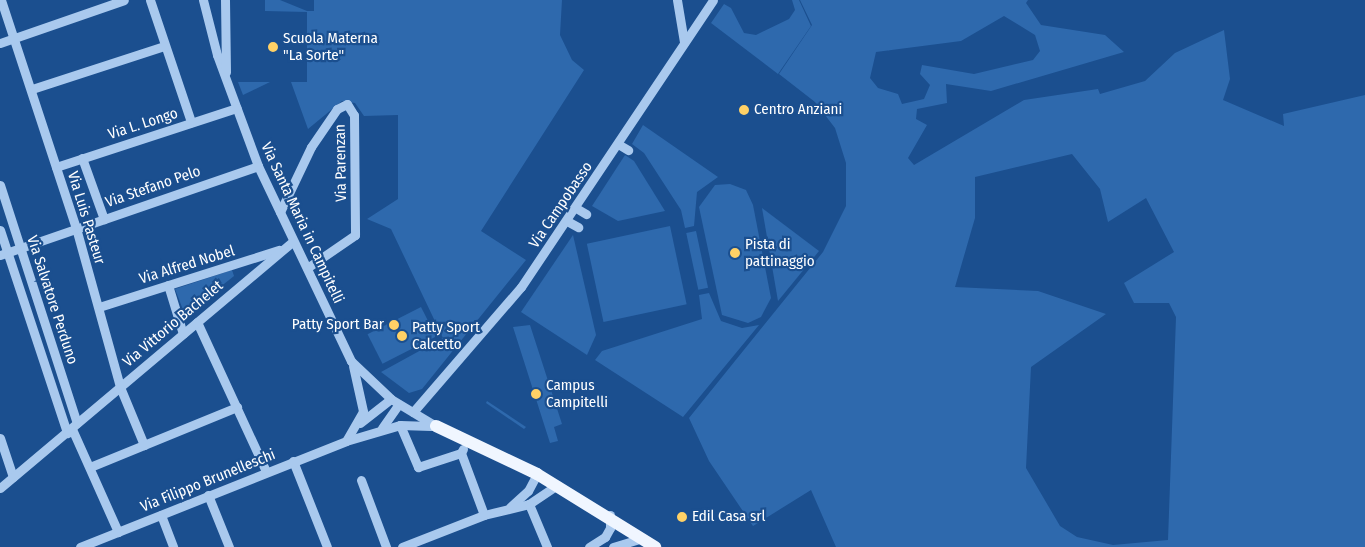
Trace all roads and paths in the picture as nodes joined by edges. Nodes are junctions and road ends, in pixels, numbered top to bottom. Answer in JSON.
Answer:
{"nodes":[{"id":1,"x":2,"y":0,"type":"edge"},
{"id":2,"x":124,"y":0,"type":"edge"},
{"id":3,"x":150,"y":0,"type":"edge"},
{"id":4,"x":203,"y":0,"type":"edge"},
{"id":5,"x":225,"y":0,"type":"edge"},
{"id":6,"x":677,"y":0,"type":"edge"},
{"id":7,"x":713,"y":0,"type":"edge"},
{"id":8,"x":14,"y":38,"type":"junction"},
{"id":9,"x":684,"y":42,"type":"junction"},
{"id":10,"x":0,"y":43,"type":"edge"},
{"id":11,"x":164,"y":46,"type":"junction"},
{"id":12,"x":226,"y":78,"type":"junction"},
{"id":13,"x":32,"y":89,"type":"junction"},
{"id":14,"x":237,"y":108,"type":"junction"},
{"id":15,"x":191,"y":122,"type":"junction"},
{"id":16,"x":618,"y":144,"type":"junction"},
{"id":17,"x":628,"y":150,"type":"dead end"},
{"id":18,"x":82,"y":158,"type":"junction"},
{"id":19,"x":258,"y":166,"type":"junction"},
{"id":20,"x":56,"y":167,"type":"junction"},
{"id":21,"x":0,"y":185,"type":"edge"},
{"id":22,"x":576,"y":208,"type":"junction"},
{"id":23,"x":280,"y":212,"type":"junction"},
{"id":24,"x":586,"y":214,"type":"dead end"},
{"id":25,"x":104,"y":218,"type":"junction"},
{"id":26,"x":567,"y":221,"type":"junction"},
{"id":27,"x":76,"y":228,"type":"junction"},
{"id":28,"x":578,"y":228,"type":"dead end"},
{"id":29,"x":0,"y":230,"type":"edge"},
{"id":30,"x":292,"y":242,"type":"junction"},
{"id":31,"x":20,"y":247,"type":"junction"},
{"id":32,"x":284,"y":249,"type":"junction"},
{"id":33,"x":4,"y":254,"type":"edge"},
{"id":34,"x":307,"y":268,"type":"junction"},
{"id":35,"x":168,"y":285,"type":"junction"},
{"id":36,"x":99,"y":307,"type":"junction"},
{"id":37,"x":197,"y":322,"type":"junction"},
{"id":38,"x":183,"y":334,"type":"junction"},
{"id":39,"x":351,"y":361,"type":"junction"},
{"id":40,"x":120,"y":387,"type":"junction"},
{"id":41,"x":395,"y":401,"type":"junction"},
{"id":42,"x":237,"y":408,"type":"junction"},
{"id":43,"x":413,"y":412,"type":"junction"},
{"id":44,"x":360,"y":423,"type":"junction"},
{"id":45,"x":400,"y":425,"type":"junction"},
{"id":46,"x":436,"y":426,"type":"junction"},
{"id":47,"x":72,"y":428,"type":"junction"},
{"id":48,"x":375,"y":433,"type":"junction"},
{"id":49,"x":0,"y":438,"type":"edge"},
{"id":50,"x":468,"y":440,"type":"junction"},
{"id":51,"x":346,"y":441,"type":"junction"},
{"id":52,"x":144,"y":444,"type":"junction"},
{"id":53,"x":461,"y":453,"type":"junction"},
{"id":54,"x":293,"y":461,"type":"junction"},
{"id":55,"x":90,"y":467,"type":"junction"},
{"id":56,"x":266,"y":471,"type":"junction"},
{"id":57,"x":537,"y":474,"type":"junction"},
{"id":58,"x":13,"y":477,"type":"junction"},
{"id":59,"x":361,"y":480,"type":"dead end"},
{"id":60,"x":557,"y":485,"type":"junction"},
{"id":61,"x":0,"y":488,"type":"edge"},
{"id":62,"x":208,"y":494,"type":"junction"},
{"id":63,"x":530,"y":504,"type":"junction"},
{"id":64,"x":510,"y":507,"type":"junction"},
{"id":65,"x":161,"y":515,"type":"junction"},
{"id":66,"x":484,"y":515,"type":"junction"},
{"id":67,"x":610,"y":515,"type":"junction"},
{"id":68,"x":118,"y":532,"type":"junction"},
{"id":69,"x":643,"y":538,"type":"junction"},
{"id":70,"x":102,"y":543,"type":"edge"},
{"id":71,"x":80,"y":547,"type":"edge"},
{"id":72,"x":173,"y":547,"type":"edge"},
{"id":73,"x":229,"y":547,"type":"edge"},
{"id":74,"x":327,"y":547,"type":"edge"},
{"id":75,"x":386,"y":547,"type":"edge"},
{"id":76,"x":402,"y":547,"type":"edge"},
{"id":77,"x":547,"y":547,"type":"edge"},
{"id":78,"x":589,"y":547,"type":"edge"},
{"id":79,"x":613,"y":547,"type":"edge"},
{"id":80,"x":655,"y":547,"type":"edge"}],
"edges":[{"from":1,"to":8,"type":"street","name":"Via Luis Pasteur"},
{"from":2,"to":8,"type":"street"},
{"from":3,"to":11,"type":"street"},
{"from":4,"to":12,"type":"street","name":"Via Santa Maria in Campitelli"},
{"from":5,"to":12,"type":"street"},
{"from":6,"to":9,"type":"street"},
{"from":7,"to":9,"type":"street","name":"Via Campobasso"},
{"from":8,"to":10,"type":"street"},
{"from":8,"to":13,"type":"street","name":"Via Luis Pasteur"},
{"from":9,"to":16,"type":"street","name":"Via Campobasso"},
{"from":11,"to":13,"type":"street"},
{"from":11,"to":15,"type":"street"},
{"from":12,"to":14,"type":"street","name":"Via Santa Maria in Campitelli"},
{"from":13,"to":20,"type":"street","name":"Via Luis Pasteur"},
{"from":14,"to":15,"type":"street","name":"Via L. Longo"},
{"from":14,"to":19,"type":"street","name":"Via Santa Maria in Campitelli"},
{"from":15,"to":18,"type":"street","name":"Via L. Longo"},
{"from":16,"to":17,"type":"street"},
{"from":16,"to":22,"type":"street","name":"Via Campobasso"},
{"from":18,"to":20,"type":"street","name":"Via L. Longo"},
{"from":18,"to":25,"type":"street","name":"Via Luis Pasteur"},
{"from":19,"to":23,"type":"street","name":"Via Santa Maria in Campitelli"},
{"from":19,"to":25,"type":"street","name":"Via Stefano Pelo"},
{"from":20,"to":27,"type":"street","name":"Via Luis Pasteur"},
{"from":21,"to":31,"type":"street","name":"Via Salvatore Perduno"},
{"from":22,"to":24,"type":"street"},
{"from":22,"to":26,"type":"street","name":"Via Campobasso"},
{"from":23,"to":30,"type":"street","name":"Via Santa Maria in Campitelli"},
{"from":23,"to":34,"type":"street","name":"Via Parenzan"},
{"from":25,"to":27,"type":"street","name":"Via Stefano Pelo"},
{"from":26,"to":28,"type":"street"},
{"from":26,"to":43,"type":"street","name":"Via Campobasso"},
{"from":27,"to":31,"type":"street","name":"Via Stefano Pelo"},
{"from":27,"to":36,"type":"street","name":"Via Luis Pasteur"},
{"from":29,"to":33,"type":"street","name":"Via Salvatore Perduno"},
{"from":30,"to":32,"type":"street","name":"Via Vittorio Bachelet"},
{"from":30,"to":34,"type":"street","name":"Via Santa Maria in Campitelli"},
{"from":31,"to":33,"type":"street","name":"Via Stefano Pelo"},
{"from":31,"to":47,"type":"street","name":"Via Salvatore Perduno"},
{"from":32,"to":35,"type":"street","name":"Via Alfred Nobel"},
{"from":32,"to":37,"type":"street","name":"Via Vittorio Bachelet"},
{"from":33,"to":47,"type":"street","name":"Via Salvatore Perduno"},
{"from":34,"to":39,"type":"street","name":"Via Santa Maria in Campitelli"},
{"from":35,"to":36,"type":"street","name":"Via Alfred Nobel"},
{"from":35,"to":38,"type":"street"},
{"from":36,"to":40,"type":"street","name":"Via Luis Pasteur"},
{"from":37,"to":38,"type":"street","name":"Via Vittorio Bachelet"},
{"from":37,"to":42,"type":"street"},
{"from":38,"to":40,"type":"street","name":"Via Vittorio Bachelet"},
{"from":39,"to":41,"type":"street","name":"Via Santa Maria in Campitelli"},
{"from":39,"to":44,"type":"street"},
{"from":40,"to":47,"type":"street","name":"Via Vittorio Bachelet"},
{"from":40,"to":52,"type":"street","name":"Via Luis Pasteur"},
{"from":41,"to":43,"type":"street","name":"Via Santa Maria in Campitelli"},
{"from":41,"to":44,"type":"street"},
{"from":41,"to":48,"type":"street","name":"Via Filippo Brunelleschi"},
{"from":42,"to":52,"type":"street"},
{"from":42,"to":56,"type":"street"},
{"from":43,"to":46,"type":"street","name":"Via Santa Maria in Campitelli"},
{"from":44,"to":51,"type":"street"},
{"from":45,"to":46,"type":"street","name":"Via Filippo Brunelleschi"},
{"from":45,"to":48,"type":"street","name":"Via Filippo Brunelleschi"},
{"from":45,"to":53,"type":"street"},
{"from":46,"to":50,"type":"main road"},
{"from":47,"to":55,"type":"street"},
{"from":47,"to":58,"type":"street","name":"Via Vittorio Bachelet"},
{"from":48,"to":51,"type":"street","name":"Via Filippo Brunelleschi"},
{"from":49,"to":58,"type":"street"},
{"from":50,"to":53,"type":"street"},
{"from":50,"to":57,"type":"main road"},
{"from":51,"to":54,"type":"street","name":"Via Filippo Brunelleschi"},
{"from":52,"to":55,"type":"street"},
{"from":53,"to":66,"type":"street"},
{"from":54,"to":56,"type":"street","name":"Via Filippo Brunelleschi"},
{"from":54,"to":74,"type":"street"},
{"from":55,"to":68,"type":"street"},
{"from":56,"to":62,"type":"street","name":"Via Filippo Brunelleschi"},
{"from":57,"to":60,"type":"main road"},
{"from":57,"to":64,"type":"street"},
{"from":58,"to":61,"type":"street","name":"Via Vittorio Bachelet"},
{"from":59,"to":75,"type":"street"},
{"from":60,"to":63,"type":"street"},
{"from":60,"to":67,"type":"main road"},
{"from":62,"to":65,"type":"street","name":"Via Filippo Brunelleschi"},
{"from":62,"to":73,"type":"street"},
{"from":63,"to":64,"type":"street"},
{"from":63,"to":77,"type":"street"},
{"from":64,"to":66,"type":"street"},
{"from":65,"to":68,"type":"street","name":"Via Filippo Brunelleschi"},
{"from":65,"to":72,"type":"street"},
{"from":66,"to":76,"type":"street"},
{"from":67,"to":69,"type":"main road"},
{"from":67,"to":78,"type":"street"},
{"from":68,"to":70,"type":"street","name":"Via Filippo Brunelleschi"},
{"from":69,"to":79,"type":"street"},
{"from":69,"to":80,"type":"main road"},
{"from":70,"to":71,"type":"street","name":"Via Filippo Brunelleschi"}]}
